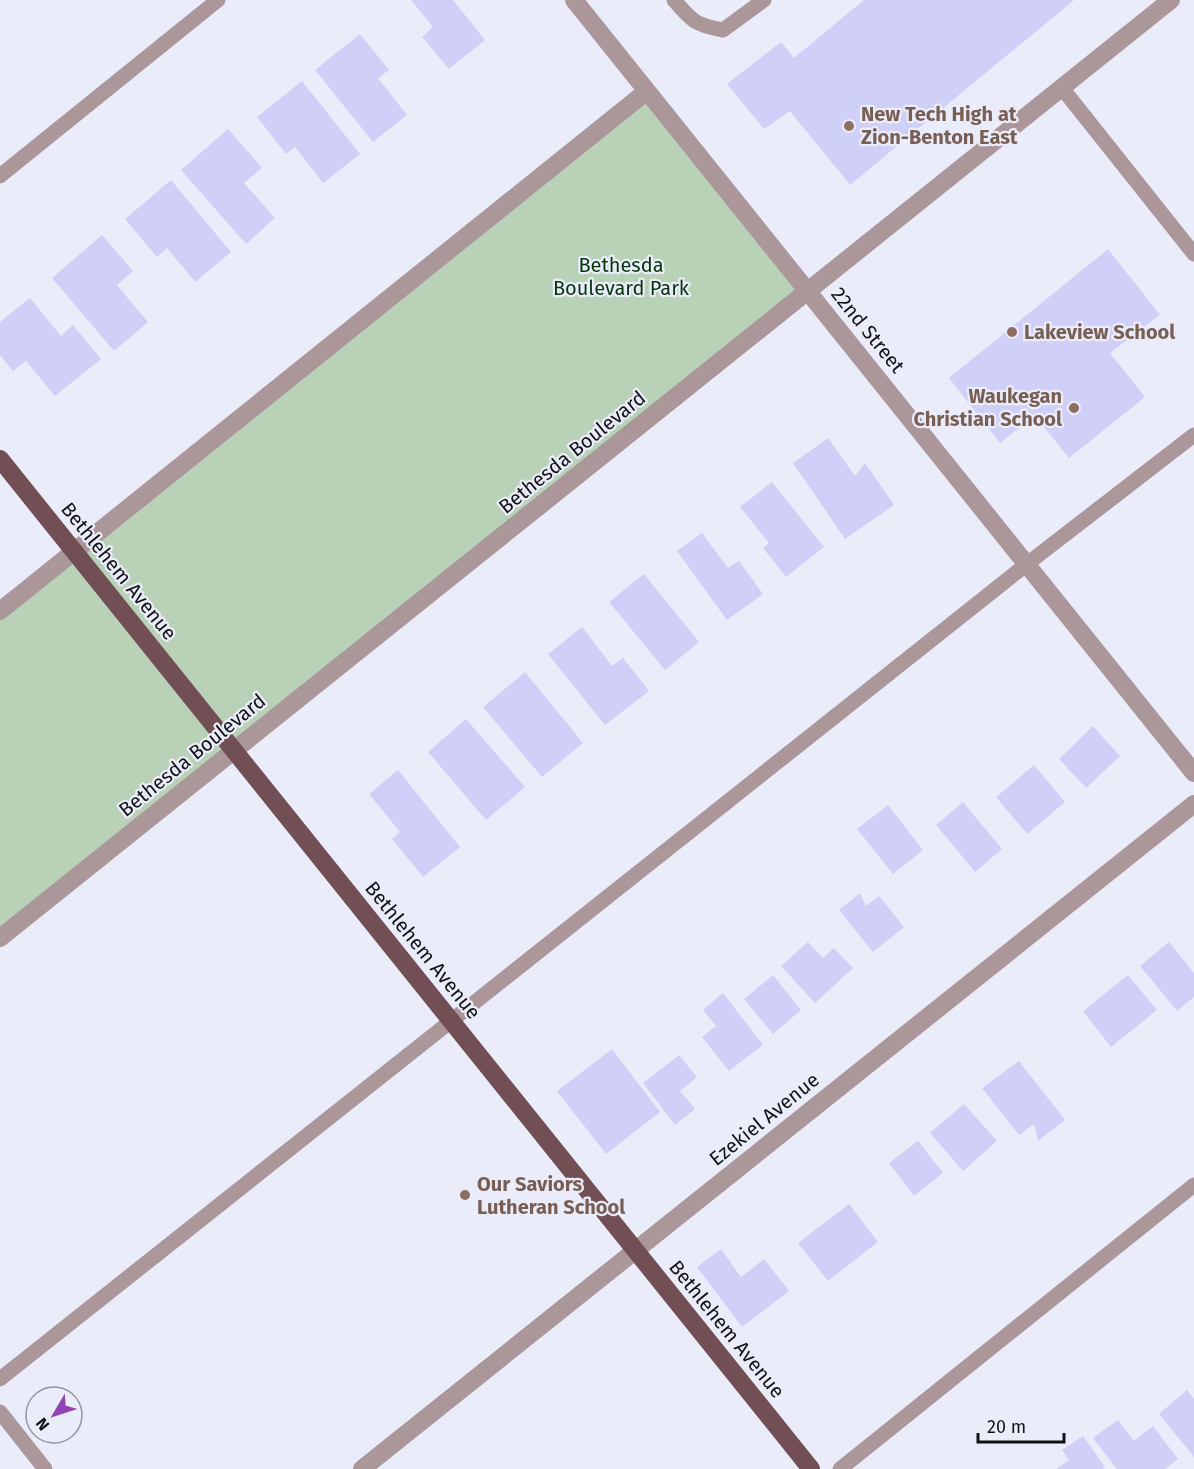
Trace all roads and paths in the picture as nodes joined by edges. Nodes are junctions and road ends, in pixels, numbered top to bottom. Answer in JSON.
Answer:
{"nodes":[{"id":1,"x":218,"y":0,"type":"edge"},
{"id":2,"x":574,"y":0,"type":"edge"},
{"id":3,"x":674,"y":0,"type":"edge"},
{"id":4,"x":764,"y":0,"type":"edge"},
{"id":5,"x":1171,"y":0,"type":"edge"},
{"id":6,"x":1062,"y":88,"type":"junction"},
{"id":7,"x":647,"y":91,"type":"junction"},
{"id":8,"x":0,"y":176,"type":"edge"},
{"id":9,"x":1194,"y":254,"type":"edge"},
{"id":10,"x":808,"y":292,"type":"junction"},
{"id":11,"x":1194,"y":435,"type":"edge"},
{"id":12,"x":0,"y":459,"type":"edge"},
{"id":13,"x":75,"y":551,"type":"junction"},
{"id":14,"x":1027,"y":564,"type":"junction"},
{"id":15,"x":0,"y":611,"type":"edge"},
{"id":16,"x":234,"y":750,"type":"junction"},
{"id":17,"x":1194,"y":773,"type":"edge"},
{"id":18,"x":1194,"y":804,"type":"edge"},
{"id":19,"x":0,"y":938,"type":"edge"},
{"id":20,"x":451,"y":1020,"type":"junction"},
{"id":21,"x":1194,"y":1185,"type":"edge"},
{"id":22,"x":636,"y":1250,"type":"junction"},
{"id":23,"x":0,"y":1378,"type":"edge"},
{"id":24,"x":0,"y":1412,"type":"edge"},
{"id":25,"x":45,"y":1469,"type":"edge"},
{"id":26,"x":362,"y":1469,"type":"edge"},
{"id":27,"x":811,"y":1469,"type":"edge"},
{"id":28,"x":840,"y":1469,"type":"edge"}],
"edges":[{"from":1,"to":8,"type":"lane"},
{"from":2,"to":7,"type":"street","name":"22nd Street"},
{"from":3,"to":4,"type":"lane"},
{"from":5,"to":6,"type":"street","name":"Bethesda Boulevard"},
{"from":6,"to":9,"type":"lane"},
{"from":6,"to":10,"type":"street","name":"Bethesda Boulevard"},
{"from":7,"to":10,"type":"street","name":"22nd Street"},
{"from":7,"to":13,"type":"street"},
{"from":10,"to":14,"type":"street","name":"22nd Street"},
{"from":10,"to":16,"type":"street","name":"Bethesda Boulevard"},
{"from":11,"to":14,"type":"lane"},
{"from":12,"to":13,"type":"main road","name":"Bethlehem Avenue"},
{"from":13,"to":15,"type":"street"},
{"from":13,"to":16,"type":"main road","name":"Bethlehem Avenue"},
{"from":14,"to":17,"type":"street","name":"22nd Street"},
{"from":14,"to":20,"type":"lane"},
{"from":16,"to":19,"type":"street","name":"Bethesda Boulevard"},
{"from":16,"to":20,"type":"main road","name":"Bethlehem Avenue"},
{"from":18,"to":22,"type":"street","name":"Ezekiel Avenue"},
{"from":20,"to":22,"type":"main road","name":"Bethlehem Avenue"},
{"from":20,"to":23,"type":"lane"},
{"from":21,"to":28,"type":"lane"},
{"from":22,"to":26,"type":"street","name":"Ezekiel Avenue"},
{"from":22,"to":27,"type":"main road","name":"Bethlehem Avenue"},
{"from":24,"to":25,"type":"lane"}]}
